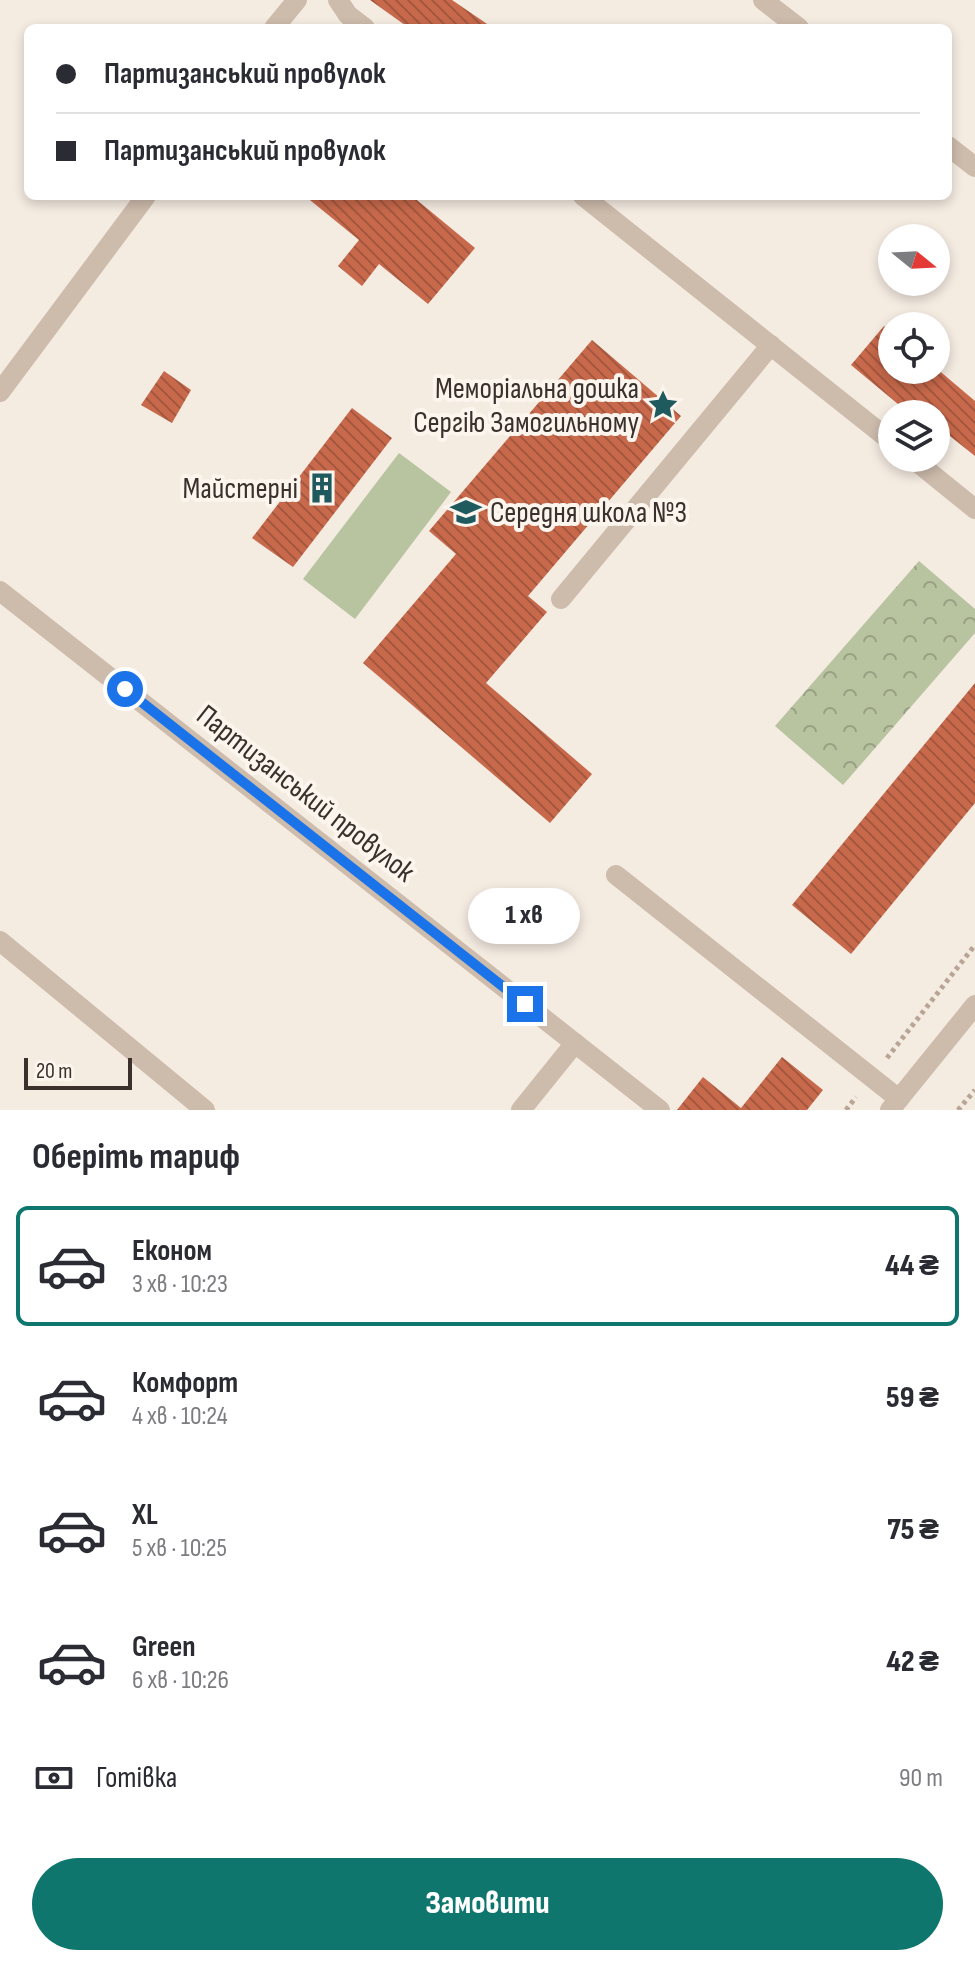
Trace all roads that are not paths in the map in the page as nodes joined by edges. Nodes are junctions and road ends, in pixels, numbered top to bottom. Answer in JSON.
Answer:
{"nodes":[{"id":1,"x":297,"y":0,"type":"edge"},
{"id":2,"x":338,"y":0,"type":"edge"},
{"id":3,"x":763,"y":0,"type":"edge"},
{"id":4,"x":277,"y":24,"type":"edge"},
{"id":5,"x":360,"y":24,"type":"edge"},
{"id":6,"x":794,"y":24,"type":"edge"},
{"id":7,"x":952,"y":149,"type":"edge"},
{"id":8,"x":975,"y":167,"type":"edge"},
{"id":9,"x":143,"y":200,"type":"edge"},
{"id":10,"x":588,"y":200,"type":"edge"},
{"id":11,"x":771,"y":345,"type":"junction"},
{"id":12,"x":0,"y":392,"type":"edge"},
{"id":13,"x":878,"y":431,"type":"edge"},
{"id":14,"x":929,"y":472,"type":"edge"},
{"id":15,"x":975,"y":509,"type":"edge"},
{"id":16,"x":0,"y":591,"type":"edge"},
{"id":17,"x":561,"y":599,"type":"dead end"},
{"id":18,"x":616,"y":875,"type":"dead end"},
{"id":19,"x":0,"y":941,"type":"edge"},
{"id":20,"x":975,"y":1005,"type":"edge"},
{"id":21,"x":575,"y":1043,"type":"junction"},
{"id":22,"x":895,"y":1104,"type":"edge"},
{"id":23,"x":205,"y":1110,"type":"edge"},
{"id":24,"x":521,"y":1110,"type":"edge"},
{"id":25,"x":660,"y":1110,"type":"edge"}],
"edges":[{"from":1,"to":4,"type":"street"},
{"from":2,"to":5,"type":"street"},
{"from":3,"to":6,"type":"street"},
{"from":7,"to":8,"type":"street"},
{"from":9,"to":12,"type":"street"},
{"from":10,"to":11,"type":"street"},
{"from":11,"to":13,"type":"street"},
{"from":11,"to":17,"type":"street"},
{"from":14,"to":15,"type":"street"},
{"from":16,"to":21,"type":"street","name":"Партизанський провулок"},
{"from":18,"to":22,"type":"street"},
{"from":19,"to":23,"type":"street"},
{"from":20,"to":22,"type":"street"},
{"from":21,"to":24,"type":"street"},
{"from":21,"to":25,"type":"street","name":"Партизанський провулок"}]}
